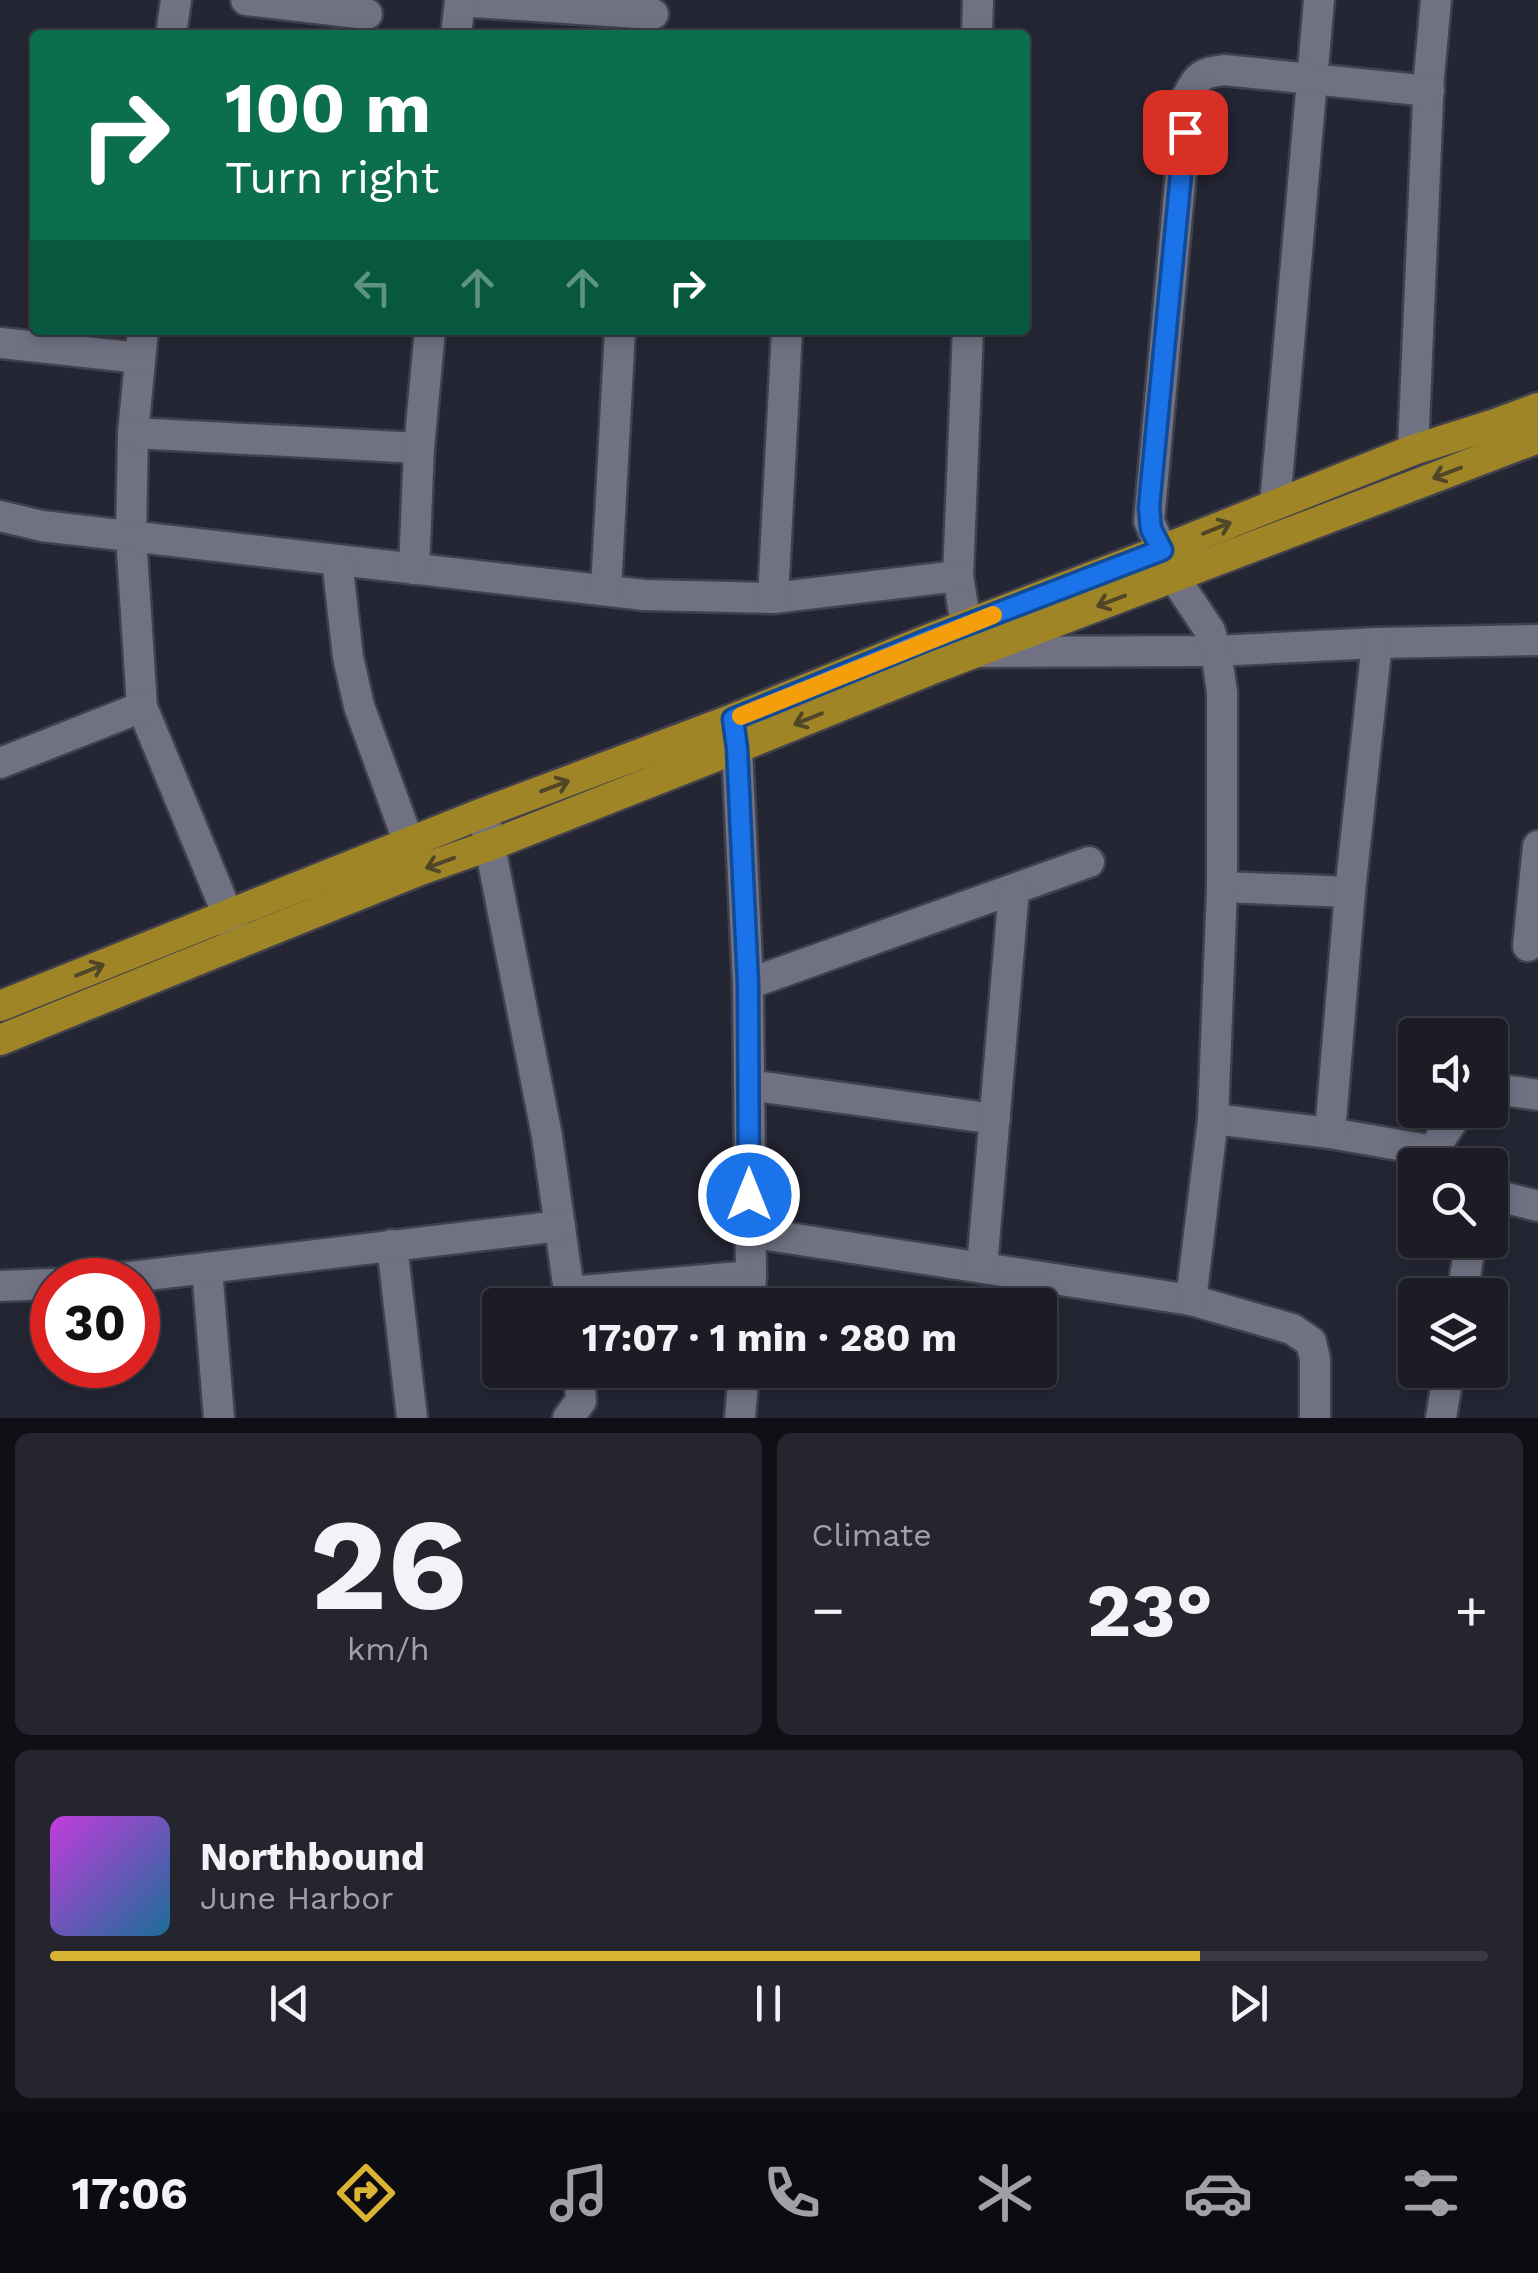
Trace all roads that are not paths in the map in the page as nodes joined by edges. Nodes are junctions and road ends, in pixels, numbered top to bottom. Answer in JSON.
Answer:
{"nodes":[{"id":1,"x":176,"y":0,"type":"edge"},
{"id":2,"x":246,"y":0,"type":"edge"},
{"id":3,"x":460,"y":0,"type":"edge"},
{"id":4,"x":978,"y":0,"type":"edge"},
{"id":5,"x":1319,"y":0,"type":"edge"},
{"id":6,"x":1436,"y":0,"type":"edge"},
{"id":7,"x":368,"y":14,"type":"dead end"},
{"id":8,"x":653,"y":16,"type":"edge"},
{"id":9,"x":172,"y":30,"type":"edge"},
{"id":10,"x":457,"y":30,"type":"edge"},
{"id":11,"x":977,"y":30,"type":"edge"},
{"id":12,"x":1313,"y":79,"type":"junction"},
{"id":13,"x":1428,"y":91,"type":"junction"},
{"id":14,"x":430,"y":335,"type":"edge"},
{"id":15,"x":620,"y":335,"type":"edge"},
{"id":16,"x":787,"y":335,"type":"edge"},
{"id":17,"x":968,"y":335,"type":"edge"},
{"id":18,"x":0,"y":343,"type":"edge"},
{"id":19,"x":142,"y":344,"type":"edge"},
{"id":20,"x":1538,"y":408,"type":"edge"},
{"id":21,"x":133,"y":433,"type":"junction"},
{"id":22,"x":1538,"y":438,"type":"edge"},
{"id":23,"x":419,"y":448,"type":"junction"},
{"id":24,"x":1412,"y":450,"type":"junction"},
{"id":25,"x":1275,"y":504,"type":"junction"},
{"id":26,"x":0,"y":516,"type":"edge"},
{"id":27,"x":131,"y":536,"type":"junction"},
{"id":28,"x":336,"y":560,"type":"junction"},
{"id":29,"x":1168,"y":564,"type":"junction"},
{"id":30,"x":414,"y":569,"type":"junction"},
{"id":31,"x":958,"y":576,"type":"junction"},
{"id":32,"x":606,"y":590,"type":"junction"},
{"id":33,"x":773,"y":598,"type":"junction"},
{"id":34,"x":972,"y":638,"type":"junction"},
{"id":35,"x":1538,"y":640,"type":"edge"},
{"id":36,"x":1377,"y":643,"type":"junction"},
{"id":37,"x":1216,"y":651,"type":"junction"},
{"id":38,"x":142,"y":707,"type":"junction"},
{"id":39,"x":735,"y":734,"type":"junction"},
{"id":40,"x":0,"y":763,"type":"edge"},
{"id":41,"x":483,"y":814,"type":"junction"},
{"id":42,"x":409,"y":843,"type":"junction"},
{"id":43,"x":491,"y":845,"type":"junction"},
{"id":44,"x":1538,"y":846,"type":"edge"},
{"id":45,"x":1089,"y":862,"type":"dead end"},
{"id":46,"x":1222,"y":887,"type":"junction"},
{"id":47,"x":1014,"y":890,"type":"junction"},
{"id":48,"x":1350,"y":892,"type":"junction"},
{"id":49,"x":228,"y":915,"type":"junction"},
{"id":50,"x":240,"y":943,"type":"junction"},
{"id":51,"x":1528,"y":946,"type":"dead end"},
{"id":52,"x":748,"y":984,"type":"junction"},
{"id":53,"x":0,"y":1006,"type":"edge"},
{"id":54,"x":0,"y":1040,"type":"edge"},
{"id":55,"x":749,"y":1084,"type":"junction"},
{"id":56,"x":1508,"y":1091,"type":"edge"},
{"id":57,"x":1538,"y":1095,"type":"edge"},
{"id":58,"x":995,"y":1118,"type":"junction"},
{"id":59,"x":1213,"y":1118,"type":"junction"},
{"id":60,"x":1330,"y":1133,"type":"junction"},
{"id":61,"x":1416,"y":1148,"type":"edge"},
{"id":62,"x":1508,"y":1198,"type":"edge"},
{"id":63,"x":1538,"y":1206,"type":"edge"},
{"id":64,"x":560,"y":1226,"type":"junction"},
{"id":65,"x":749,"y":1232,"type":"junction"},
{"id":66,"x":392,"y":1245,"type":"junction"},
{"id":67,"x":982,"y":1267,"type":"junction"},
{"id":68,"x":207,"y":1268,"type":"junction"},
{"id":69,"x":160,"y":1274,"type":"edge"},
{"id":70,"x":30,"y":1285,"type":"edge"},
{"id":71,"x":0,"y":1286,"type":"edge"},
{"id":72,"x":569,"y":1288,"type":"edge"},
{"id":73,"x":750,"y":1288,"type":"edge"},
{"id":74,"x":1191,"y":1300,"type":"junction"},
{"id":75,"x":579,"y":1388,"type":"edge"},
{"id":76,"x":742,"y":1388,"type":"edge"},
{"id":77,"x":1446,"y":1388,"type":"edge"},
{"id":78,"x":578,"y":1413,"type":"edge"},
{"id":79,"x":219,"y":1418,"type":"edge"},
{"id":80,"x":412,"y":1418,"type":"edge"},
{"id":81,"x":740,"y":1418,"type":"edge"},
{"id":82,"x":1315,"y":1418,"type":"edge"},
{"id":83,"x":1440,"y":1418,"type":"edge"}],
"edges":[{"from":1,"to":9,"type":"street"},
{"from":2,"to":7,"type":"street"},
{"from":3,"to":8,"type":"street"},
{"from":3,"to":10,"type":"street"},
{"from":4,"to":11,"type":"street"},
{"from":5,"to":12,"type":"street"},
{"from":6,"to":13,"type":"street"},
{"from":12,"to":13,"type":"street"},
{"from":12,"to":25,"type":"street"},
{"from":12,"to":29,"type":"street"},
{"from":13,"to":24,"type":"street"},
{"from":14,"to":23,"type":"street"},
{"from":15,"to":32,"type":"street"},
{"from":16,"to":33,"type":"street"},
{"from":17,"to":31,"type":"street"},
{"from":18,"to":19,"type":"street"},
{"from":19,"to":21,"type":"street"},
{"from":20,"to":24,"type":"highway"},
{"from":21,"to":23,"type":"street"},
{"from":21,"to":27,"type":"street"},
{"from":22,"to":29,"type":"highway","one_way":true},
{"from":23,"to":30,"type":"street"},
{"from":24,"to":25,"type":"highway"},
{"from":29,"to":25,"type":"highway","one_way":true},
{"from":26,"to":27,"type":"street"},
{"from":27,"to":28,"type":"street"},
{"from":27,"to":38,"type":"street"},
{"from":28,"to":30,"type":"street"},
{"from":28,"to":42,"type":"street"},
{"from":29,"to":34,"type":"highway"},
{"from":29,"to":37,"type":"street"},
{"from":30,"to":32,"type":"street"},
{"from":31,"to":33,"type":"street"},
{"from":31,"to":34,"type":"street"},
{"from":32,"to":33,"type":"street"},
{"from":34,"to":37,"type":"street"},
{"from":34,"to":39,"type":"highway"},
{"from":35,"to":36,"type":"street"},
{"from":36,"to":37,"type":"street"},
{"from":36,"to":48,"type":"street"},
{"from":37,"to":46,"type":"street"},
{"from":38,"to":40,"type":"street"},
{"from":38,"to":49,"type":"street"},
{"from":41,"to":39,"type":"highway","one_way":true},
{"from":39,"to":43,"type":"highway"},
{"from":39,"to":52,"type":"street"},
{"from":41,"to":42,"type":"highway"},
{"from":41,"to":43,"type":"street"},
{"from":42,"to":49,"type":"highway"},
{"from":43,"to":50,"type":"highway","one_way":true},
{"from":43,"to":64,"type":"street"},
{"from":44,"to":51,"type":"street"},
{"from":45,"to":47,"type":"street"},
{"from":46,"to":48,"type":"street"},
{"from":46,"to":59,"type":"street"},
{"from":47,"to":52,"type":"street"},
{"from":47,"to":58,"type":"street"},
{"from":48,"to":60,"type":"street"},
{"from":49,"to":50,"type":"street"},
{"from":53,"to":49,"type":"highway","one_way":true},
{"from":50,"to":54,"type":"highway"},
{"from":52,"to":55,"type":"street"},
{"from":55,"to":58,"type":"street"},
{"from":55,"to":65,"type":"street"},
{"from":56,"to":57,"type":"street"},
{"from":58,"to":67,"type":"street"},
{"from":59,"to":60,"type":"street"},
{"from":59,"to":74,"type":"street"},
{"from":60,"to":61,"type":"street"},
{"from":62,"to":63,"type":"street"},
{"from":64,"to":66,"type":"street"},
{"from":64,"to":72,"type":"street"},
{"from":65,"to":67,"type":"street"},
{"from":65,"to":73,"type":"street"},
{"from":66,"to":68,"type":"street"},
{"from":66,"to":80,"type":"street"},
{"from":67,"to":74,"type":"street"},
{"from":68,"to":69,"type":"street"},
{"from":68,"to":79,"type":"street"},
{"from":70,"to":71,"type":"street"},
{"from":74,"to":82,"type":"street"},
{"from":75,"to":78,"type":"street"},
{"from":76,"to":81,"type":"street"},
{"from":77,"to":83,"type":"street"}]}
